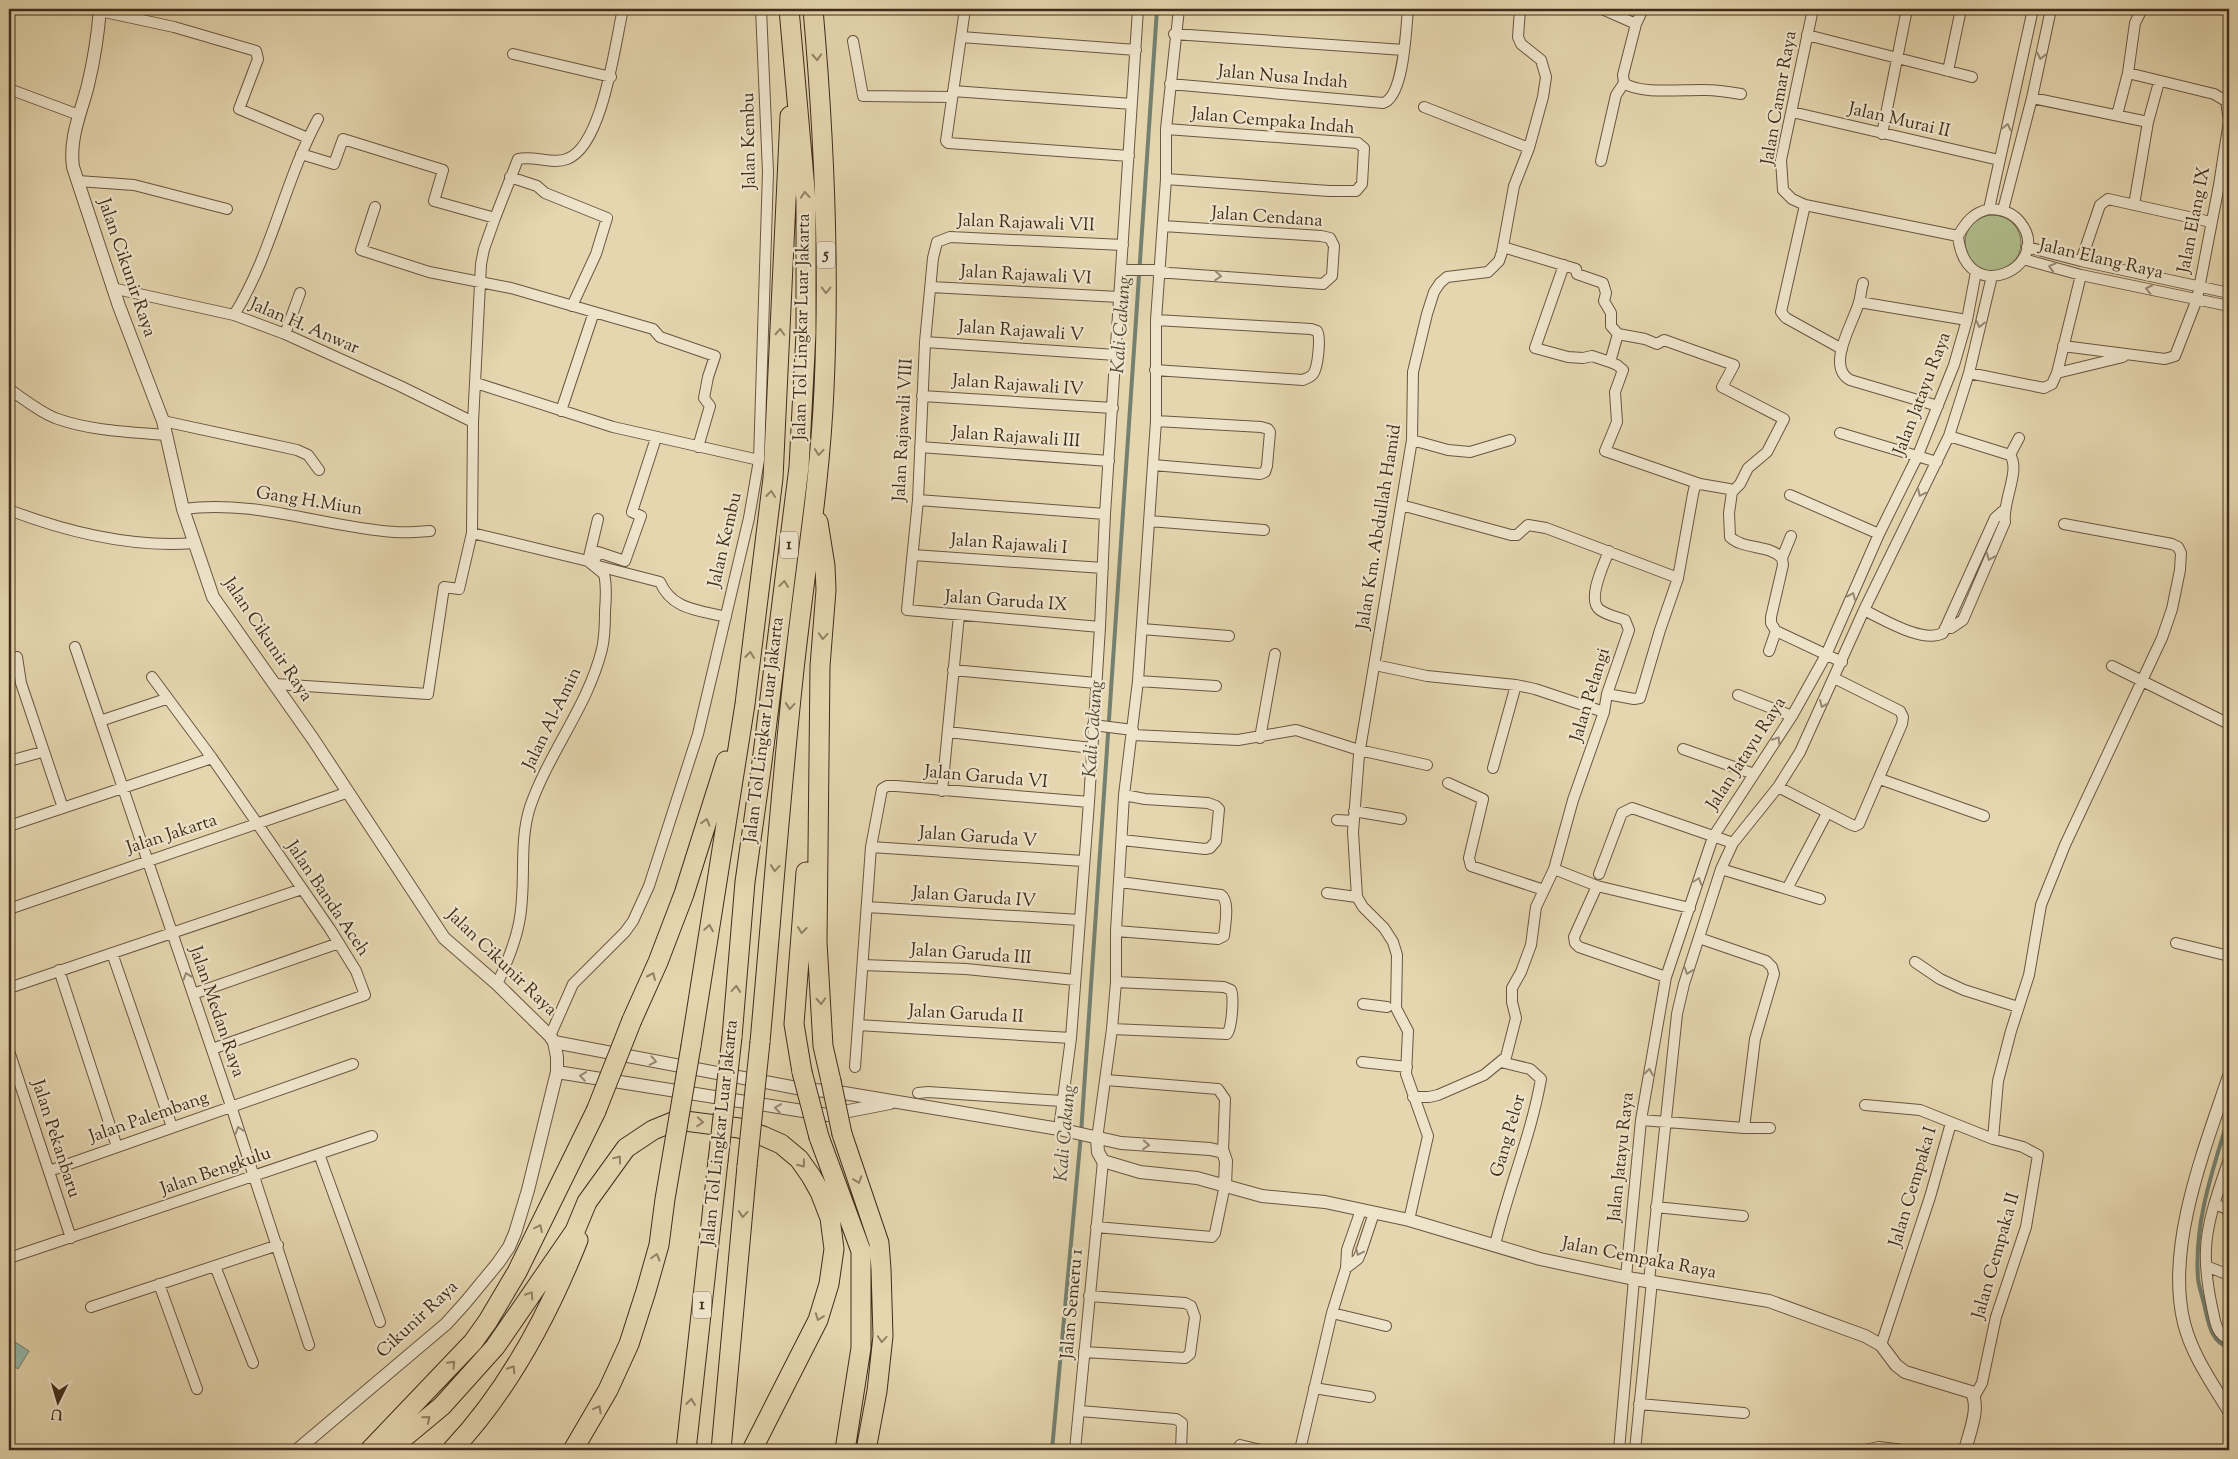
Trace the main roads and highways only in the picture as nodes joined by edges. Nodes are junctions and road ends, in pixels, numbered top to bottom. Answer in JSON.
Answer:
{"nodes":[{"id":1,"x":789,"y":9,"type":"edge"},
{"id":2,"x":813,"y":9,"type":"edge"},
{"id":3,"x":794,"y":51,"type":"junction"},
{"id":4,"x":814,"y":501,"type":"junction"},
{"id":5,"x":745,"y":704,"type":"junction"},
{"id":6,"x":819,"y":777,"type":"junction"},
{"id":7,"x":575,"y":1231,"type":"junction"},
{"id":8,"x":857,"y":1377,"type":"junction"},
{"id":9,"x":370,"y":1450,"type":"edge"},
{"id":10,"x":389,"y":1450,"type":"edge"},
{"id":11,"x":452,"y":1450,"type":"edge"},
{"id":12,"x":573,"y":1450,"type":"edge"},
{"id":13,"x":686,"y":1450,"type":"edge"},
{"id":14,"x":721,"y":1450,"type":"edge"},
{"id":15,"x":752,"y":1450,"type":"edge"},
{"id":16,"x":832,"y":1450,"type":"edge"},
{"id":17,"x":845,"y":1450,"type":"edge"},
{"id":18,"x":866,"y":1450,"type":"edge"}],
"edges":[{"from":1,"to":3,"type":"highway","name":"Jalan Tol Lingkar Luar Jakarta"},
{"from":2,"to":4,"type":"highway","name":"Jalan Tol Lingkar Luar Jakarta","number":"5","one_way":true},
{"from":5,"to":3,"type":"highway","one_way":true},
{"from":13,"to":3,"type":"highway","name":"Jalan Tol Lingkar Luar Jakarta","number":"1","one_way":true,"bridge":true},
{"from":4,"to":6,"type":"highway","one_way":true},
{"from":4,"to":14,"type":"highway","name":"Jalan Tol Lingkar Luar Jakarta","number":"1","one_way":true,"bridge":true},
{"from":9,"to":5,"type":"highway","one_way":true,"bridge":true},
{"from":12,"to":5,"type":"highway","one_way":true,"bridge":true},
{"from":6,"to":8,"type":"highway","one_way":true,"bridge":true},
{"from":6,"to":18,"type":"highway","one_way":true,"bridge":true},
{"from":10,"to":7,"type":"highway","one_way":true},
{"from":11,"to":7,"type":"highway","one_way":true},
{"from":7,"to":15,"type":"highway","one_way":true},
{"from":8,"to":16,"type":"highway"},
{"from":8,"to":17,"type":"highway"}]}
